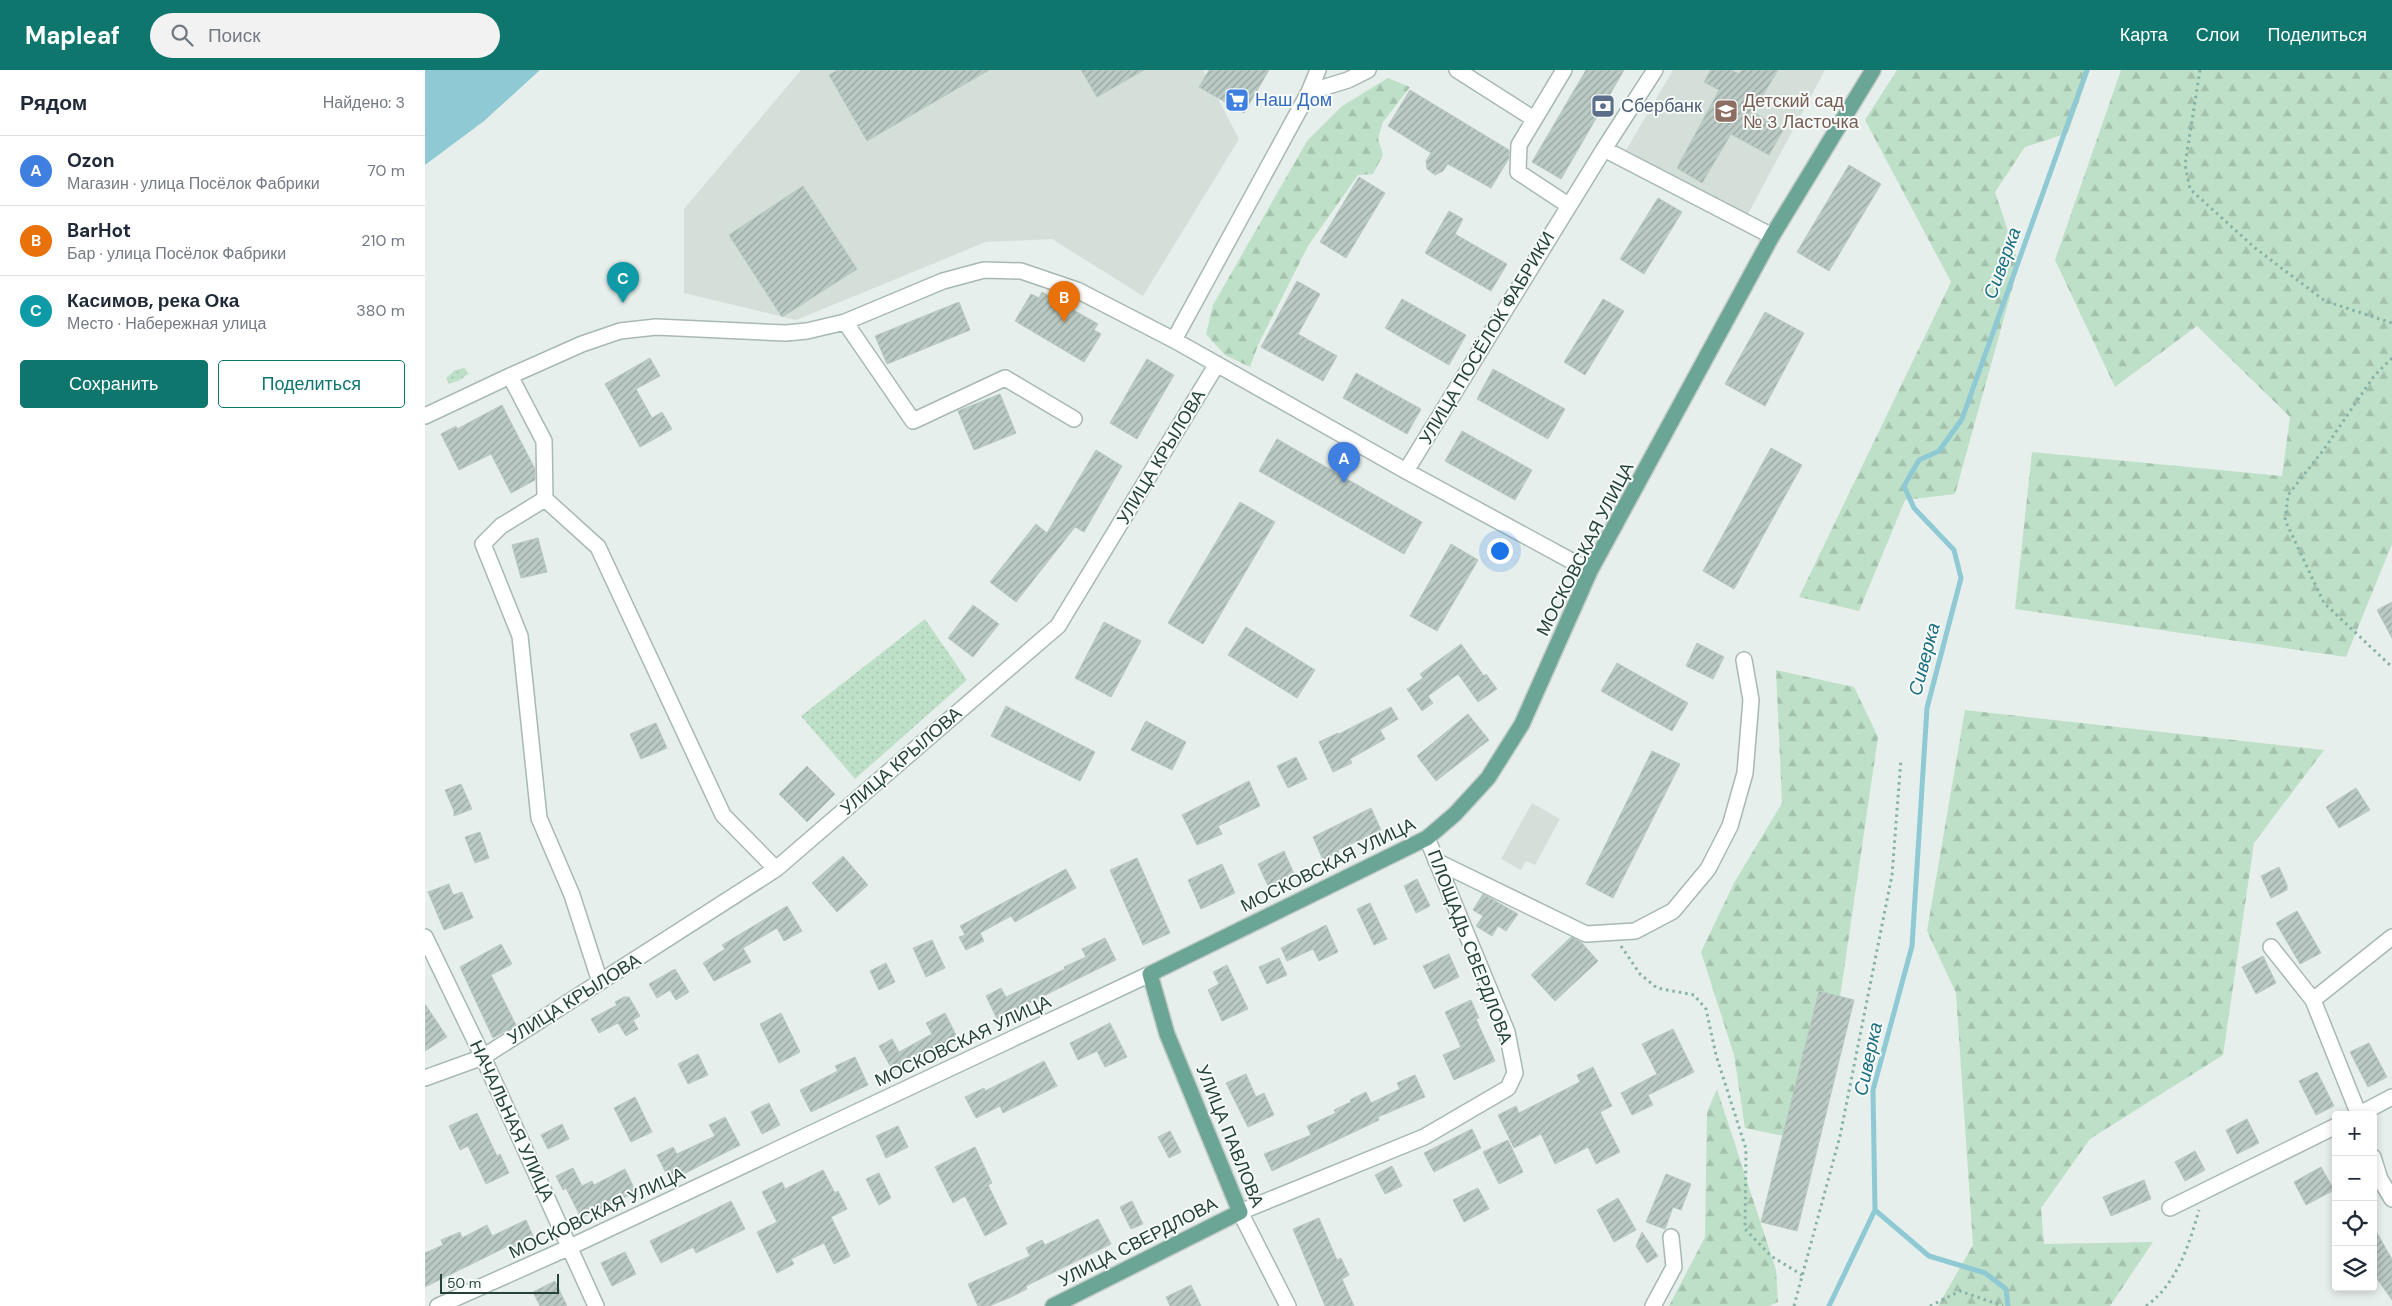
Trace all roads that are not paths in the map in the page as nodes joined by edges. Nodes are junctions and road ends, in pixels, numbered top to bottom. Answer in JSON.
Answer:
{"nodes":[{"id":1,"x":1318,"y":70,"type":"edge"},
{"id":2,"x":1368,"y":70,"type":"edge"},
{"id":3,"x":1457,"y":70,"type":"edge"},
{"id":4,"x":1564,"y":70,"type":"edge"},
{"id":5,"x":1655,"y":70,"type":"edge"},
{"id":6,"x":1873,"y":70,"type":"edge"},
{"id":7,"x":1309,"y":92,"type":"junction"},
{"id":8,"x":1534,"y":119,"type":"junction"},
{"id":9,"x":1604,"y":149,"type":"junction"},
{"id":10,"x":1568,"y":205,"type":"junction"},
{"id":11,"x":1772,"y":236,"type":"junction"},
{"id":12,"x":845,"y":322,"type":"junction"},
{"id":13,"x":1174,"y":340,"type":"junction"},
{"id":14,"x":1217,"y":364,"type":"junction"},
{"id":15,"x":510,"y":376,"type":"junction"},
{"id":16,"x":425,"y":416,"type":"edge"},
{"id":17,"x":1074,"y":419,"type":"dead end"},
{"id":18,"x":1406,"y":471,"type":"junction"},
{"id":19,"x":545,"y":499,"type":"junction"},
{"id":20,"x":1590,"y":571,"type":"junction"},
{"id":21,"x":1744,"y":660,"type":"dead end"},
{"id":22,"x":1427,"y":838,"type":"junction"},
{"id":23,"x":1436,"y":861,"type":"junction"},
{"id":24,"x":777,"y":869,"type":"junction"},
{"id":25,"x":425,"y":937,"type":"edge"},
{"id":26,"x":2392,"y":937,"type":"edge"},
{"id":27,"x":2271,"y":947,"type":"dead end"},
{"id":28,"x":1150,"y":974,"type":"junction"},
{"id":29,"x":600,"y":982,"type":"junction"},
{"id":30,"x":2313,"y":1000,"type":"junction"},
{"id":31,"x":483,"y":1057,"type":"junction"},
{"id":32,"x":425,"y":1078,"type":"edge"},
{"id":33,"x":2392,"y":1098,"type":"edge"},
{"id":34,"x":2358,"y":1111,"type":"edge"},
{"id":35,"x":2365,"y":1111,"type":"edge"},
{"id":36,"x":2332,"y":1128,"type":"edge"},
{"id":37,"x":2377,"y":1169,"type":"edge"},
{"id":38,"x":2392,"y":1199,"type":"edge"},
{"id":39,"x":2170,"y":1208,"type":"dead end"},
{"id":40,"x":1240,"y":1212,"type":"junction"},
{"id":41,"x":1671,"y":1237,"type":"dead end"},
{"id":42,"x":570,"y":1247,"type":"junction"},
{"id":43,"x":438,"y":1306,"type":"edge"},
{"id":44,"x":596,"y":1306,"type":"edge"},
{"id":45,"x":1053,"y":1306,"type":"edge"},
{"id":46,"x":1288,"y":1306,"type":"edge"},
{"id":47,"x":1653,"y":1306,"type":"edge"}],
"edges":[{"from":1,"to":7,"type":"street"},
{"from":2,"to":7,"type":"street"},
{"from":3,"to":8,"type":"street"},
{"from":4,"to":8,"type":"street"},
{"from":5,"to":9,"type":"street","name":"УЛИЦА ПОСЁЛОК ФАБРИКИ"},
{"from":6,"to":11,"type":"main road","name":"МОСКОВСКАЯ УЛИЦА"},
{"from":7,"to":13,"type":"street"},
{"from":8,"to":10,"type":"street"},
{"from":9,"to":10,"type":"street","name":"УЛИЦА ПОСЁЛОК ФАБРИКИ"},
{"from":9,"to":11,"type":"street"},
{"from":10,"to":18,"type":"street","name":"УЛИЦА ПОСЁЛОК ФАБРИКИ"},
{"from":11,"to":20,"type":"main road","name":"МОСКОВСКАЯ УЛИЦА"},
{"from":12,"to":13,"type":"street"},
{"from":12,"to":15,"type":"street"},
{"from":12,"to":17,"type":"street"},
{"from":13,"to":14,"type":"street"},
{"from":14,"to":18,"type":"street"},
{"from":14,"to":24,"type":"street","name":"УЛИЦА КРЫЛОВА"},
{"from":15,"to":16,"type":"street"},
{"from":15,"to":19,"type":"street"},
{"from":18,"to":20,"type":"street"},
{"from":19,"to":24,"type":"street"},
{"from":19,"to":29,"type":"street"},
{"from":20,"to":22,"type":"main road","name":"МОСКОВСКАЯ УЛИЦА"},
{"from":21,"to":23,"type":"street"},
{"from":22,"to":23,"type":"street","name":"ПЛОЩАДЬ СВЕРДЛОВА"},
{"from":22,"to":28,"type":"main road","name":"МОСКОВСКАЯ УЛИЦА"},
{"from":23,"to":40,"type":"street","name":"ПЛОЩАДЬ СВЕРДЛОВА"},
{"from":24,"to":29,"type":"street","name":"УЛИЦА КРЫЛОВА"},
{"from":25,"to":31,"type":"street","name":"НАЧАЛЬНАЯ УЛИЦА"},
{"from":26,"to":30,"type":"street"},
{"from":27,"to":30,"type":"street"},
{"from":28,"to":40,"type":"main road","name":"УЛИЦА ПАВЛОВА"},
{"from":28,"to":42,"type":"street","name":"МОСКОВСКАЯ УЛИЦА"},
{"from":29,"to":31,"type":"street","name":"УЛИЦА КРЫЛОВА"},
{"from":30,"to":34,"type":"street"},
{"from":31,"to":32,"type":"street","name":"УЛИЦА КРЫЛОВА"},
{"from":31,"to":42,"type":"street","name":"НАЧАЛЬНАЯ УЛИЦА"},
{"from":33,"to":35,"type":"street"},
{"from":36,"to":39,"type":"street"},
{"from":37,"to":38,"type":"street"},
{"from":40,"to":45,"type":"main road","name":"УЛИЦА СВЕРДЛОВА"},
{"from":40,"to":46,"type":"street","name":"УЛИЦА ПАВЛОВА"},
{"from":41,"to":47,"type":"street"},
{"from":42,"to":43,"type":"street","name":"МОСКОВСКАЯ УЛИЦА"},
{"from":42,"to":44,"type":"street","name":"НАЧАЛЬНАЯ УЛИЦА"}]}
